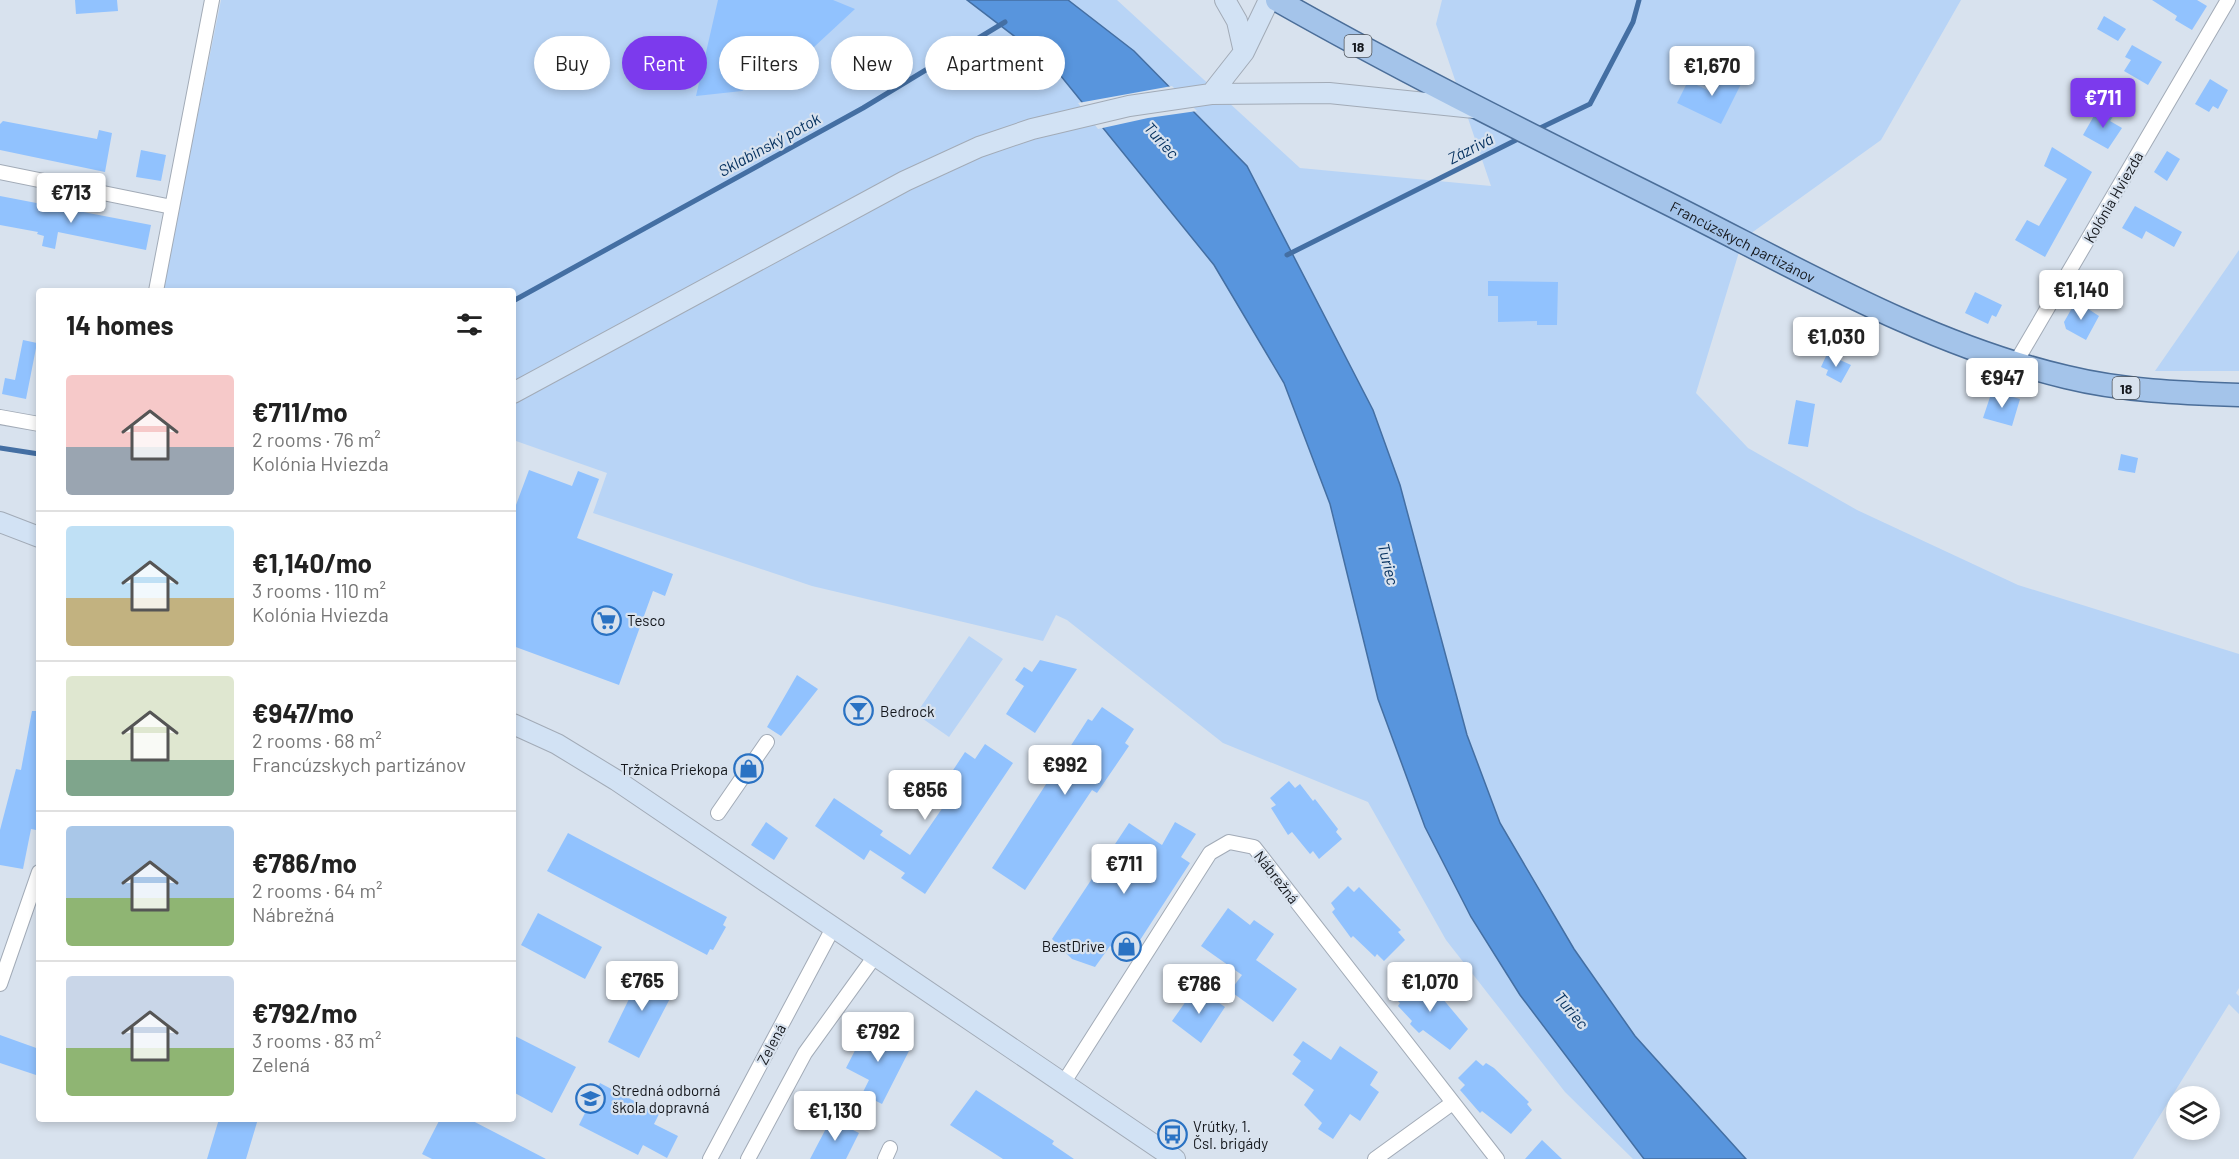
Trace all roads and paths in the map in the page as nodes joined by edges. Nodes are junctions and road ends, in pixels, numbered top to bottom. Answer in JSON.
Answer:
{"nodes":[{"id":1,"x":212,"y":0,"type":"edge"},
{"id":2,"x":1225,"y":0,"type":"edge"},
{"id":3,"x":1269,"y":0,"type":"edge"},
{"id":4,"x":1276,"y":0,"type":"edge"},
{"id":5,"x":2228,"y":0,"type":"edge"},
{"id":6,"x":1244,"y":52,"type":"junction"},
{"id":7,"x":1202,"y":95,"type":"junction"},
{"id":8,"x":1476,"y":109,"type":"junction"},
{"id":9,"x":0,"y":172,"type":"edge"},
{"id":10,"x":172,"y":207,"type":"junction"},
{"id":11,"x":157,"y":288,"type":"edge"},
{"id":12,"x":2016,"y":362,"type":"junction"},
{"id":13,"x":516,"y":391,"type":"edge"},
{"id":14,"x":2239,"y":395,"type":"edge"},
{"id":15,"x":0,"y":417,"type":"edge"},
{"id":16,"x":36,"y":423,"type":"edge"},
{"id":17,"x":0,"y":522,"type":"edge"},
{"id":18,"x":36,"y":536,"type":"edge"},
{"id":19,"x":516,"y":725,"type":"edge"},
{"id":20,"x":767,"y":742,"type":"dead end"},
{"id":21,"x":718,"y":813,"type":"dead end"},
{"id":22,"x":36,"y":881,"type":"edge"},
{"id":23,"x":833,"y":928,"type":"junction"},
{"id":24,"x":875,"y":956,"type":"junction"},
{"id":25,"x":0,"y":984,"type":"edge"},
{"id":26,"x":1064,"y":1082,"type":"junction"},
{"id":27,"x":1451,"y":1104,"type":"junction"},
{"id":28,"x":710,"y":1159,"type":"edge"},
{"id":29,"x":748,"y":1159,"type":"edge"},
{"id":30,"x":1175,"y":1159,"type":"edge"},
{"id":31,"x":1375,"y":1159,"type":"edge"},
{"id":32,"x":1497,"y":1159,"type":"edge"}],
"edges":[{"from":1,"to":10,"type":"street"},
{"from":2,"to":6,"type":"street"},
{"from":3,"to":6,"type":"street"},
{"from":4,"to":8,"type":"main road","name":"Francúzskych partizánov","number":"18"},
{"from":5,"to":12,"type":"street","name":"Kolónia Hviezda"},
{"from":6,"to":7,"type":"street"},
{"from":7,"to":8,"type":"street"},
{"from":7,"to":13,"type":"street"},
{"from":8,"to":12,"type":"main road","name":"Francúzskych partizánov","number":"18"},
{"from":9,"to":10,"type":"street"},
{"from":10,"to":11,"type":"street"},
{"from":12,"to":14,"type":"main road","name":"Francúzskych partizánov","number":"18"},
{"from":15,"to":16,"type":"street"},
{"from":17,"to":18,"type":"street"},
{"from":19,"to":23,"type":"street"},
{"from":20,"to":21,"type":"street"},
{"from":22,"to":25,"type":"street"},
{"from":23,"to":24,"type":"street"},
{"from":23,"to":28,"type":"street","name":"Zelená"},
{"from":24,"to":26,"type":"street"},
{"from":24,"to":29,"type":"street"},
{"from":26,"to":27,"type":"street","name":"Nábrežná"},
{"from":26,"to":30,"type":"street"},
{"from":27,"to":31,"type":"street"},
{"from":27,"to":32,"type":"street","name":"Nábrežná"}]}
